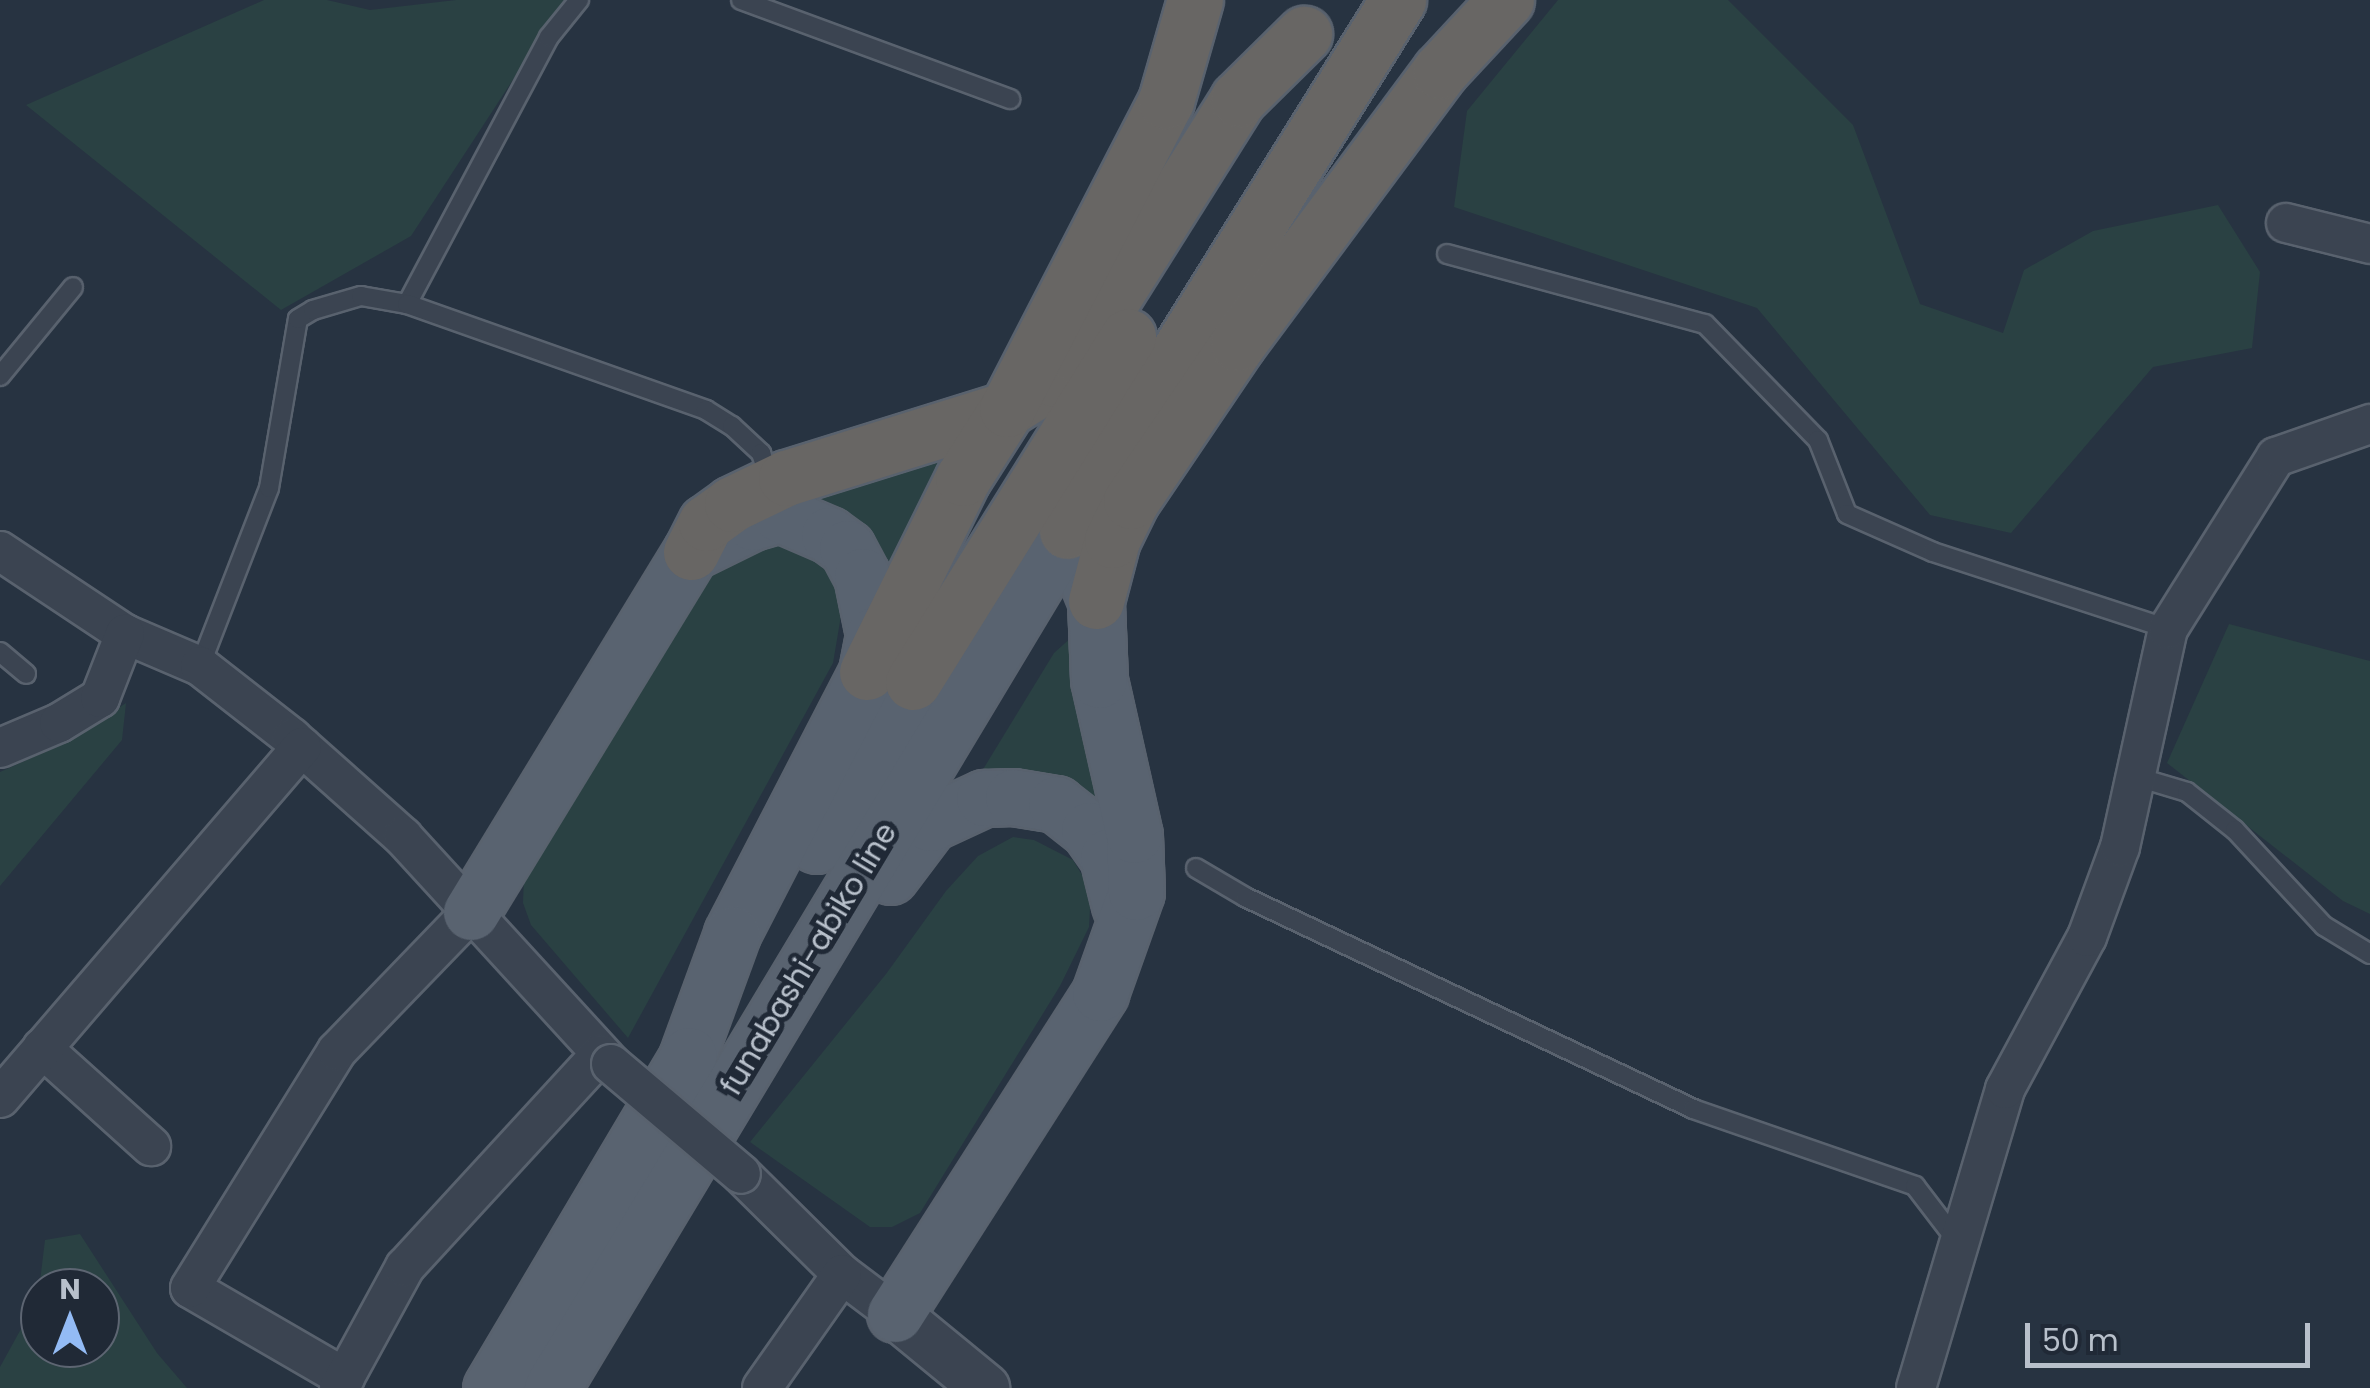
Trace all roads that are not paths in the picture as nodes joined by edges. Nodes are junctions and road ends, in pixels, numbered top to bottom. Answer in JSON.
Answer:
{"nodes":[{"id":1,"x":578,"y":0,"type":"edge"},
{"id":2,"x":740,"y":0,"type":"edge"},
{"id":3,"x":1195,"y":0,"type":"edge"},
{"id":4,"x":1398,"y":0,"type":"edge"},
{"id":5,"x":1506,"y":0,"type":"edge"},
{"id":6,"x":1314,"y":17,"type":"edge"},
{"id":7,"x":1010,"y":99,"type":"dead end"},
{"id":8,"x":2286,"y":223,"type":"dead end"},
{"id":9,"x":2370,"y":244,"type":"edge"},
{"id":10,"x":1447,"y":254,"type":"dead end"},
{"id":11,"x":73,"y":287,"type":"dead end"},
{"id":12,"x":407,"y":304,"type":"junction"},
{"id":13,"x":0,"y":376,"type":"edge"},
{"id":14,"x":1007,"y":409,"type":"junction"},
{"id":15,"x":2370,"y":424,"type":"edge"},
{"id":16,"x":776,"y":500,"type":"junction"},
{"id":17,"x":1131,"y":501,"type":"junction"},
{"id":18,"x":1067,"y":532,"type":"junction"},
{"id":19,"x":0,"y":552,"type":"edge"},
{"id":20,"x":691,"y":552,"type":"joint"},
{"id":21,"x":1096,"y":601,"type":"junction"},
{"id":22,"x":2168,"y":629,"type":"junction"},
{"id":23,"x":125,"y":634,"type":"junction"},
{"id":24,"x":0,"y":652,"type":"edge"},
{"id":25,"x":200,"y":666,"type":"junction"},
{"id":26,"x":26,"y":674,"type":"dead end"},
{"id":27,"x":890,"y":677,"type":"junction"},
{"id":28,"x":0,"y":748,"type":"edge"},
{"id":29,"x":302,"y":748,"type":"junction"},
{"id":30,"x":2138,"y":777,"type":"junction"},
{"id":31,"x":1196,"y":868,"type":"dead end"},
{"id":32,"x":471,"y":912,"type":"junction"},
{"id":33,"x":1116,"y":953,"type":"junction"},
{"id":34,"x":2370,"y":954,"type":"edge"},
{"id":35,"x":42,"y":1048,"type":"junction"},
{"id":36,"x":606,"y":1059,"type":"junction"},
{"id":37,"x":747,"y":1063,"type":"junction"},
{"id":38,"x":0,"y":1098,"type":"edge"},
{"id":39,"x":152,"y":1146,"type":"dead end"},
{"id":40,"x":1958,"y":1241,"type":"junction"},
{"id":41,"x":842,"y":1274,"type":"junction"},
{"id":42,"x":895,"y":1314,"type":"junction"},
{"id":43,"x":342,"y":1383,"type":"edge"},
{"id":44,"x":491,"y":1388,"type":"edge"},
{"id":45,"x":552,"y":1388,"type":"edge"},
{"id":46,"x":762,"y":1388,"type":"edge"},
{"id":47,"x":985,"y":1388,"type":"edge"},
{"id":48,"x":1916,"y":1388,"type":"edge"}],
"edges":[{"from":1,"to":12,"type":"lane"},
{"from":2,"to":7,"type":"lane"},
{"from":3,"to":14,"type":"highway"},
{"from":4,"to":18,"type":"highway"},
{"from":5,"to":17,"type":"highway"},
{"from":6,"to":14,"type":"highway"},
{"from":6,"to":27,"type":"highway"},
{"from":8,"to":9,"type":"street"},
{"from":10,"to":22,"type":"lane"},
{"from":11,"to":13,"type":"lane"},
{"from":12,"to":16,"type":"lane"},
{"from":12,"to":25,"type":"lane"},
{"from":14,"to":16,"type":"highway"},
{"from":14,"to":27,"type":"highway"},
{"from":15,"to":22,"type":"street"},
{"from":16,"to":20,"type":"highway"},
{"from":16,"to":27,"type":"main road"},
{"from":17,"to":18,"type":"highway"},
{"from":17,"to":21,"type":"highway"},
{"from":18,"to":21,"type":"main road"},
{"from":18,"to":37,"type":"main road","name":"funabashi-abiko line"},
{"from":19,"to":23,"type":"street"},
{"from":20,"to":32,"type":"main road"},
{"from":21,"to":33,"type":"main road"},
{"from":22,"to":30,"type":"street"},
{"from":23,"to":25,"type":"street"},
{"from":23,"to":28,"type":"street"},
{"from":24,"to":26,"type":"lane"},
{"from":25,"to":29,"type":"street"},
{"from":27,"to":44,"type":"main road","name":"funabashi-abiko line"},
{"from":29,"to":32,"type":"street"},
{"from":29,"to":35,"type":"street"},
{"from":30,"to":34,"type":"lane"},
{"from":30,"to":40,"type":"street"},
{"from":31,"to":40,"type":"lane"},
{"from":32,"to":36,"type":"street"},
{"from":32,"to":43,"type":"street"},
{"from":33,"to":37,"type":"main road"},
{"from":33,"to":42,"type":"main road"},
{"from":35,"to":38,"type":"street"},
{"from":35,"to":39,"type":"street"},
{"from":36,"to":41,"type":"street","bridge":true},
{"from":36,"to":43,"type":"street"},
{"from":37,"to":45,"type":"main road","name":"funabashi-abiko line"},
{"from":40,"to":48,"type":"street"},
{"from":41,"to":42,"type":"street"},
{"from":41,"to":46,"type":"street"},
{"from":42,"to":47,"type":"street"}]}
